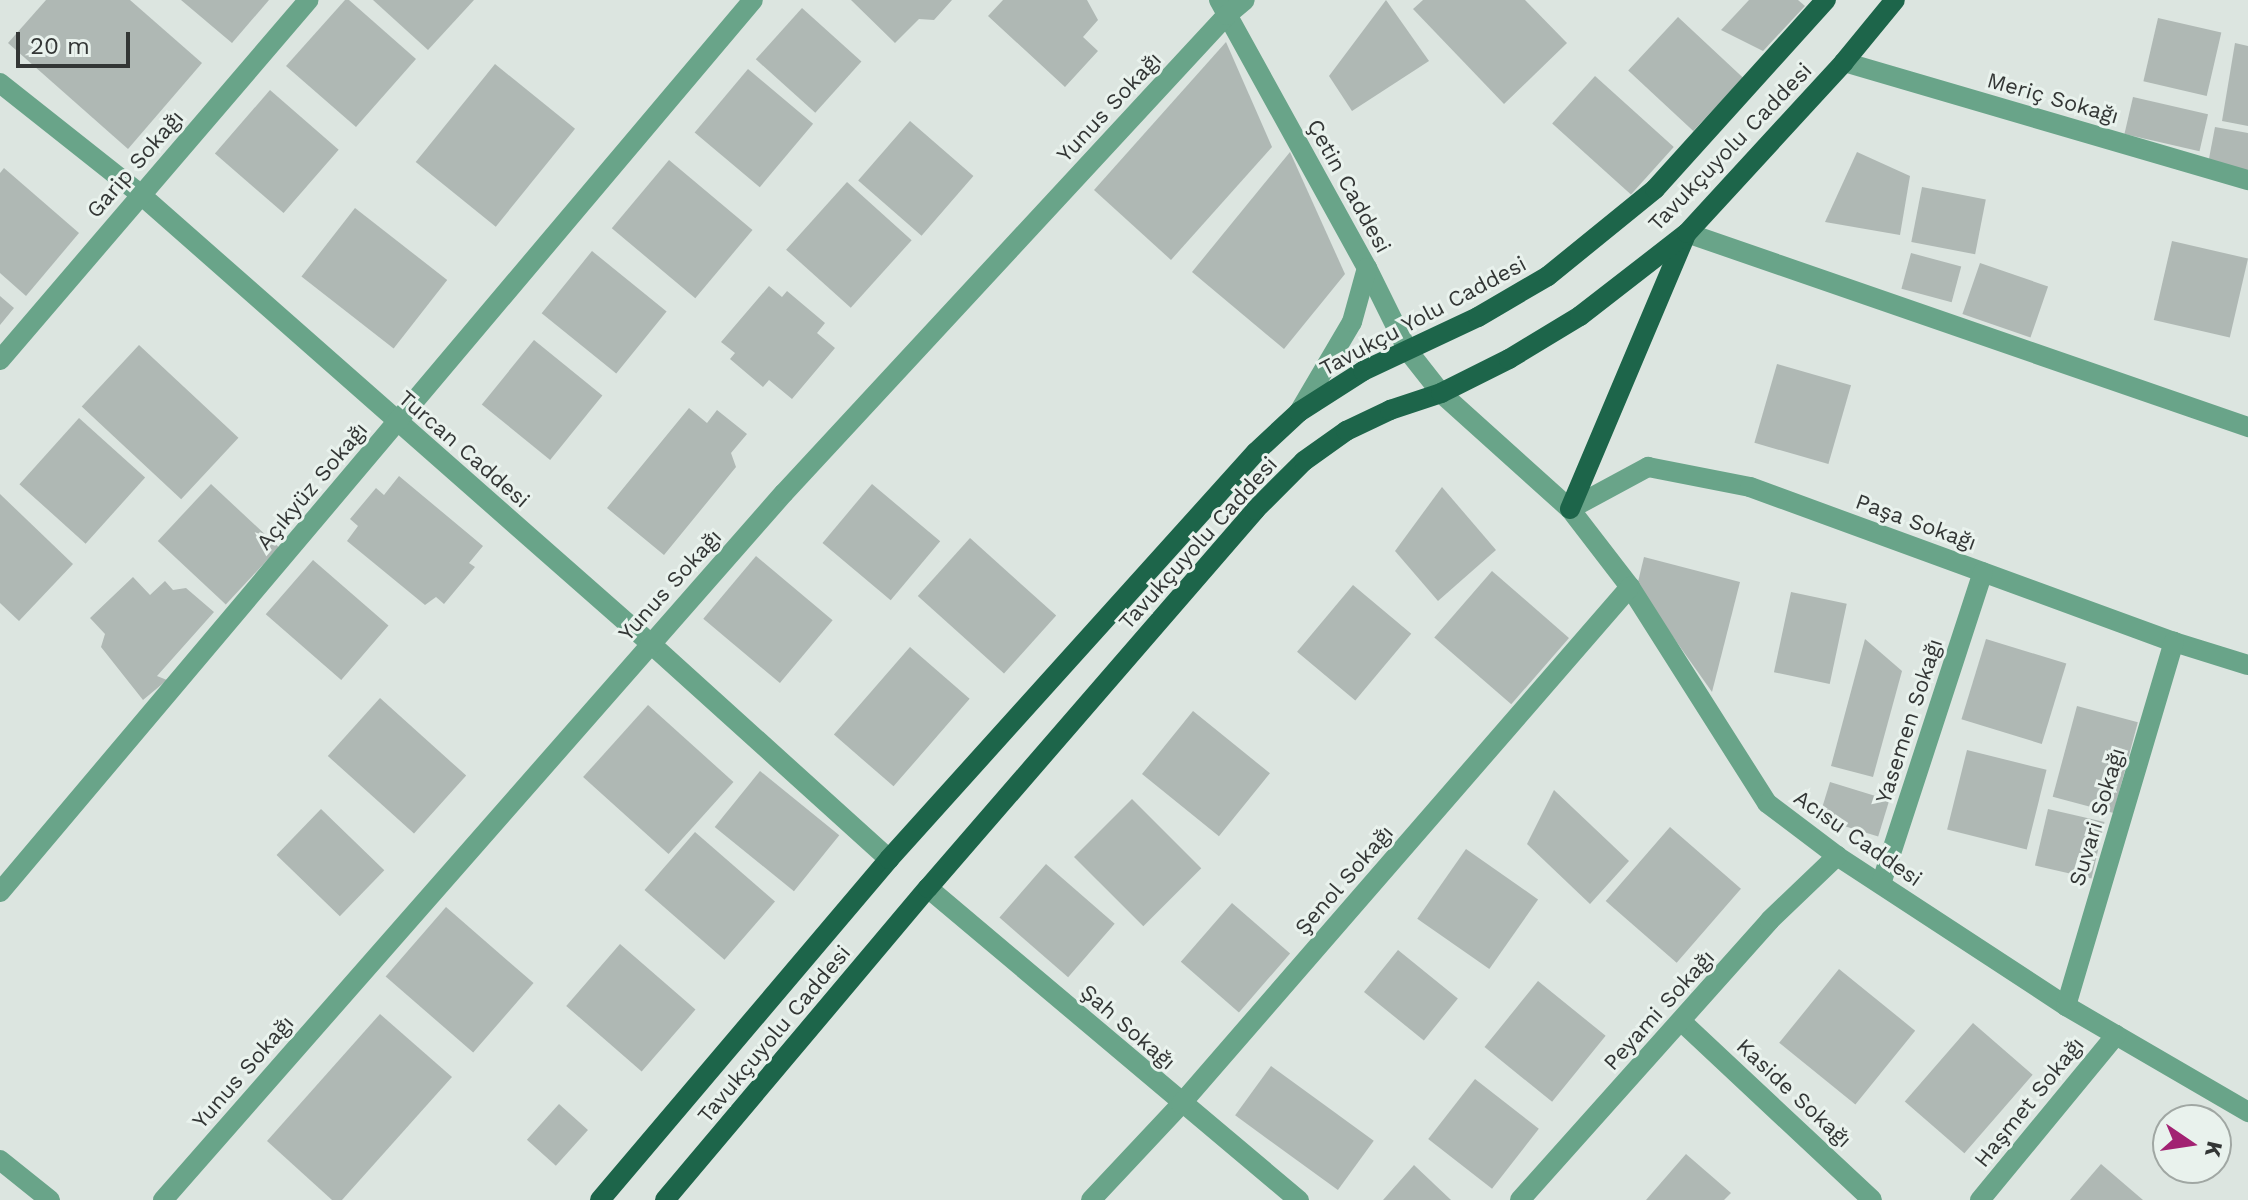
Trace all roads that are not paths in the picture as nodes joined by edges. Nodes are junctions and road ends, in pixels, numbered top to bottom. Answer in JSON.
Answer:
{"nodes":[{"id":1,"x":309,"y":0,"type":"edge"},
{"id":2,"x":753,"y":0,"type":"edge"},
{"id":3,"x":1245,"y":0,"type":"edge"},
{"id":4,"x":1826,"y":0,"type":"edge"},
{"id":5,"x":1895,"y":0,"type":"edge"},
{"id":6,"x":1223,"y":7,"type":"edge"},
{"id":7,"x":1844,"y":62,"type":"junction"},
{"id":8,"x":0,"y":83,"type":"edge"},
{"id":9,"x":2248,"y":180,"type":"edge"},
{"id":10,"x":140,"y":194,"type":"junction"},
{"id":11,"x":1687,"y":233,"type":"junction"},
{"id":12,"x":1367,"y":268,"type":"junction"},
{"id":13,"x":1408,"y":351,"type":"junction"},
{"id":14,"x":0,"y":360,"type":"edge"},
{"id":15,"x":1441,"y":393,"type":"junction"},
{"id":16,"x":1299,"y":412,"type":"junction"},
{"id":17,"x":397,"y":422,"type":"junction"},
{"id":18,"x":2248,"y":427,"type":"edge"},
{"id":19,"x":1570,"y":509,"type":"junction"},
{"id":20,"x":1983,"y":572,"type":"junction"},
{"id":21,"x":1630,"y":587,"type":"junction"},
{"id":22,"x":2174,"y":642,"type":"junction"},
{"id":23,"x":651,"y":644,"type":"junction"},
{"id":24,"x":2248,"y":665,"type":"edge"},
{"id":25,"x":1837,"y":856,"type":"junction"},
{"id":26,"x":889,"y":859,"type":"junction"},
{"id":27,"x":1881,"y":884,"type":"junction"},
{"id":28,"x":928,"y":888,"type":"junction"},
{"id":29,"x":0,"y":892,"type":"edge"},
{"id":30,"x":2066,"y":1006,"type":"junction"},
{"id":31,"x":1682,"y":1022,"type":"junction"},
{"id":32,"x":2116,"y":1035,"type":"junction"},
{"id":33,"x":1181,"y":1104,"type":"junction"},
{"id":34,"x":2248,"y":1112,"type":"edge"},
{"id":35,"x":0,"y":1160,"type":"edge"},
{"id":36,"x":50,"y":1200,"type":"edge"},
{"id":37,"x":163,"y":1200,"type":"edge"},
{"id":38,"x":600,"y":1200,"type":"edge"},
{"id":39,"x":665,"y":1200,"type":"edge"},
{"id":40,"x":1091,"y":1200,"type":"edge"},
{"id":41,"x":1299,"y":1200,"type":"edge"},
{"id":42,"x":1520,"y":1200,"type":"edge"},
{"id":43,"x":1872,"y":1200,"type":"edge"},
{"id":44,"x":1980,"y":1200,"type":"edge"}],
"edges":[{"from":1,"to":10,"type":"street","name":"Garip Sokağı"},
{"from":2,"to":17,"type":"street","name":"Açıkyüz Sokağı"},
{"from":3,"to":6,"type":"street","name":"Yunus Sokağı"},
{"from":4,"to":13,"type":"main road","name":"Tavukçu Yolu Caddesi"},
{"from":5,"to":7,"type":"main road","name":"Tavukçuyolu Caddesi"},
{"from":6,"to":12,"type":"street","name":"Çetin Caddesi"},
{"from":6,"to":23,"type":"street","name":"Yunus Sokağı"},
{"from":7,"to":9,"type":"street","name":"Meriç Sokağı"},
{"from":7,"to":11,"type":"main road","name":"Tavukçuyolu Caddesi"},
{"from":8,"to":10,"type":"street","name":"Turcan Caddesi"},
{"from":10,"to":14,"type":"street","name":"Garip Sokağı"},
{"from":10,"to":17,"type":"street","name":"Turcan Caddesi"},
{"from":11,"to":15,"type":"main road","name":"Tavukçuyolu Caddesi"},
{"from":11,"to":18,"type":"street"},
{"from":11,"to":19,"type":"main road"},
{"from":12,"to":13,"type":"street","name":"Çetin Caddesi"},
{"from":12,"to":16,"type":"street"},
{"from":13,"to":15,"type":"street","name":"Çetin Caddesi"},
{"from":13,"to":16,"type":"main road","name":"Tavukçu Yolu Caddesi"},
{"from":15,"to":19,"type":"street","name":"Acısu Caddesi"},
{"from":15,"to":28,"type":"main road","name":"Tavukçuyolu Caddesi"},
{"from":16,"to":26,"type":"main road","name":"Tavukçu Yolu Caddesi"},
{"from":17,"to":23,"type":"street","name":"Turcan Caddesi"},
{"from":17,"to":29,"type":"street","name":"Açıkyüz Sokağı"},
{"from":19,"to":20,"type":"street","name":"Paşa Sokağı"},
{"from":19,"to":21,"type":"street","name":"Acısu Caddesi"},
{"from":20,"to":22,"type":"street","name":"Paşa Sokağı"},
{"from":20,"to":27,"type":"street","name":"Yasemen Sokağı"},
{"from":21,"to":25,"type":"street","name":"Acısu Caddesi"},
{"from":21,"to":33,"type":"street","name":"Şenol Sokağı"},
{"from":22,"to":24,"type":"street","name":"Paşa Sokağı"},
{"from":22,"to":30,"type":"street","name":"Suvari Sokağı"},
{"from":23,"to":26,"type":"street","name":"Turcan Caddesi"},
{"from":23,"to":37,"type":"street","name":"Yunus Sokağı"},
{"from":25,"to":27,"type":"street","name":"Acısu Caddesi"},
{"from":25,"to":31,"type":"street","name":"Peyami Sokağı"},
{"from":26,"to":38,"type":"main road","name":"Tavukçuyolu Caddesi"},
{"from":27,"to":30,"type":"street","name":"Acısu Caddesi"},
{"from":28,"to":33,"type":"street","name":"Şah Sokağı"},
{"from":28,"to":39,"type":"main road","name":"Tavukçuyolu Caddesi"},
{"from":30,"to":32,"type":"street","name":"Acısu Caddesi"},
{"from":31,"to":42,"type":"street","name":"Peyami Sokağı"},
{"from":31,"to":43,"type":"street","name":"Kaside Sokağı"},
{"from":32,"to":34,"type":"street","name":"Acısu Caddesi"},
{"from":32,"to":44,"type":"street","name":"Haşmet Sokağı"},
{"from":33,"to":40,"type":"street","name":"Şenol Sokağı"},
{"from":33,"to":41,"type":"street","name":"Şah Sokağı"},
{"from":35,"to":36,"type":"street"}]}
